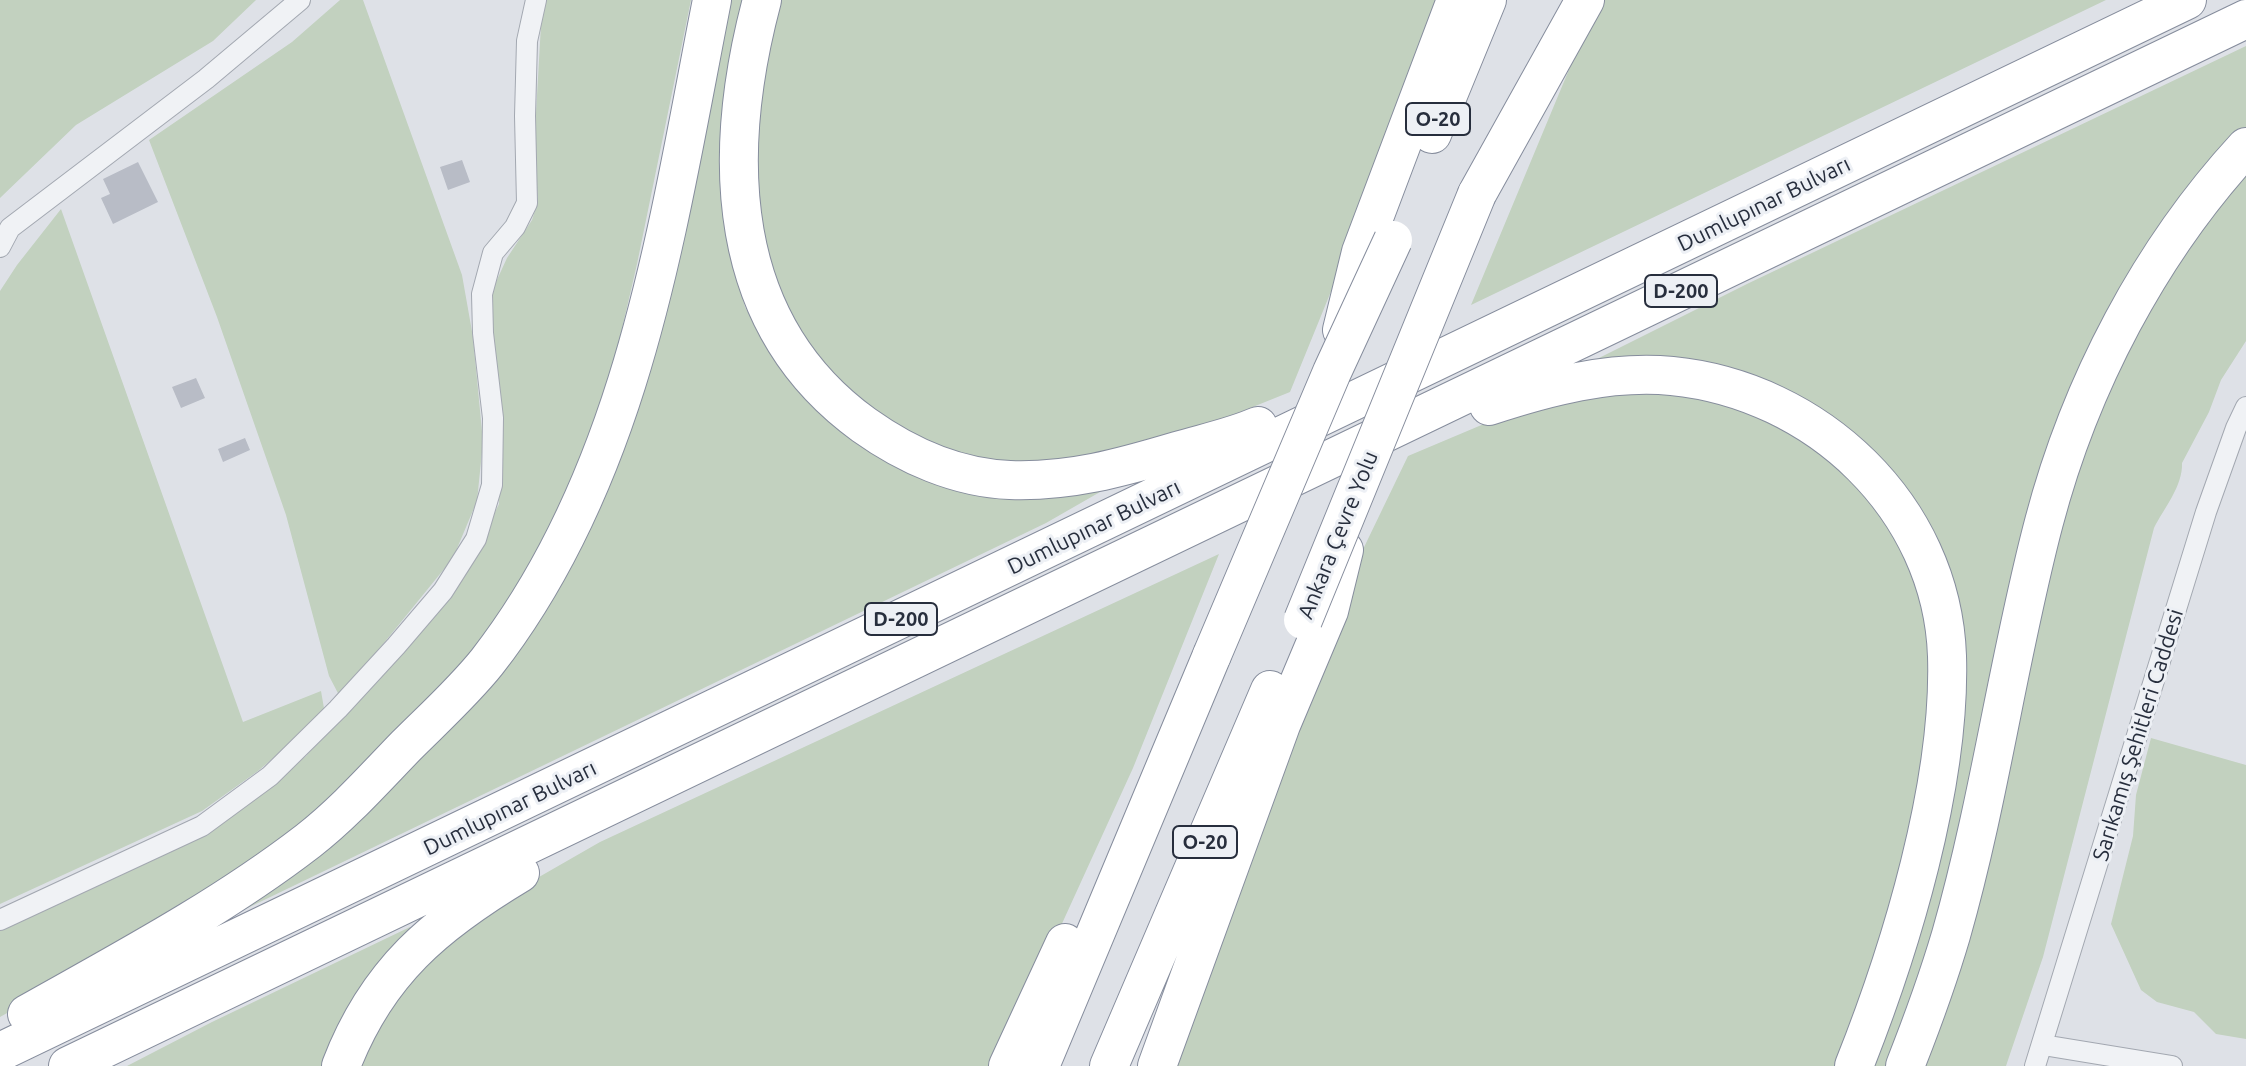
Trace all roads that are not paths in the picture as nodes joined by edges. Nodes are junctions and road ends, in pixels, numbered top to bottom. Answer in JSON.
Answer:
{"nodes":[{"id":1,"x":300,"y":0,"type":"edge"},
{"id":2,"x":536,"y":0,"type":"edge"},
{"id":3,"x":712,"y":0,"type":"edge"},
{"id":4,"x":762,"y":0,"type":"edge"},
{"id":5,"x":1456,"y":0,"type":"edge"},
{"id":6,"x":1487,"y":0,"type":"edge"},
{"id":7,"x":1559,"y":0,"type":"edge"},
{"id":8,"x":1585,"y":0,"type":"edge"},
{"id":9,"x":2134,"y":0,"type":"edge"},
{"id":10,"x":2187,"y":0,"type":"edge"},
{"id":11,"x":2246,"y":19,"type":"edge"},
{"id":12,"x":2246,"y":147,"type":"edge"},
{"id":13,"x":1802,"y":185,"type":"junction"},
{"id":14,"x":1477,"y":194,"type":"junction"},
{"id":15,"x":1377,"y":246,"type":"junction"},
{"id":16,"x":0,"y":247,"type":"edge"},
{"id":17,"x":2246,"y":407,"type":"edge"},
{"id":18,"x":2241,"y":431,"type":"edge"},
{"id":19,"x":1116,"y":562,"type":"junction"},
{"id":20,"x":1316,"y":615,"type":"junction"},
{"id":21,"x":1189,"y":712,"type":"junction"},
{"id":22,"x":0,"y":920,"type":"edge"},
{"id":23,"x":0,"y":1029,"type":"edge"},
{"id":24,"x":2043,"y":1045,"type":"junction"},
{"id":25,"x":0,"y":1052,"type":"edge"},
{"id":26,"x":68,"y":1066,"type":"edge"},
{"id":27,"x":341,"y":1066,"type":"edge"},
{"id":28,"x":1008,"y":1066,"type":"edge"},
{"id":29,"x":1040,"y":1066,"type":"edge"},
{"id":30,"x":1109,"y":1066,"type":"edge"},
{"id":31,"x":1157,"y":1066,"type":"edge"},
{"id":32,"x":1854,"y":1066,"type":"edge"},
{"id":33,"x":1905,"y":1066,"type":"edge"},
{"id":34,"x":2035,"y":1066,"type":"edge"},
{"id":35,"x":2172,"y":1066,"type":"edge"}],
"edges":[{"from":1,"to":16,"type":"street"},
{"from":2,"to":22,"type":"street"},
{"from":3,"to":23,"type":"highway"},
{"from":4,"to":13,"type":"highway"},
{"from":5,"to":15,"type":"highway"},
{"from":6,"to":15,"type":"highway","number":"O-20"},
{"from":7,"to":14,"type":"highway","name":"Ankara Çevre Yolu","number":"O-20"},
{"from":8,"to":14,"type":"highway"},
{"from":9,"to":13,"type":"highway"},
{"from":10,"to":13,"type":"highway","name":"Dumlupınar Bulvarı","number":"D-200"},
{"from":11,"to":19,"type":"highway","name":"Dumlupınar Bulvarı","number":"D-200"},
{"from":12,"to":33,"type":"highway"},
{"from":13,"to":25,"type":"highway","name":"Dumlupınar Bulvarı","number":"D-200"},
{"from":14,"to":20,"type":"highway","name":"Ankara Çevre Yolu","number":"O-20","bridge":true},
{"from":15,"to":21,"type":"highway","number":"O-20","bridge":true},
{"from":17,"to":18,"type":"street","name":"Sarıkamış Şehitleri Caddesi"},
{"from":18,"to":24,"type":"street","name":"Sarıkamış Şehitleri Caddesi"},
{"from":19,"to":26,"type":"highway","name":"Dumlupınar Bulvarı","number":"D-200"},
{"from":19,"to":27,"type":"highway"},
{"from":19,"to":32,"type":"highway"},
{"from":20,"to":30,"type":"highway","name":"Ankara Çevre Yolu","number":"O-20"},
{"from":20,"to":31,"type":"highway"},
{"from":21,"to":28,"type":"highway"},
{"from":21,"to":29,"type":"highway","number":"O-20"},
{"from":24,"to":34,"type":"street","name":"Sarıkamış Şehitleri Caddesi"},
{"from":24,"to":35,"type":"street"}]}
